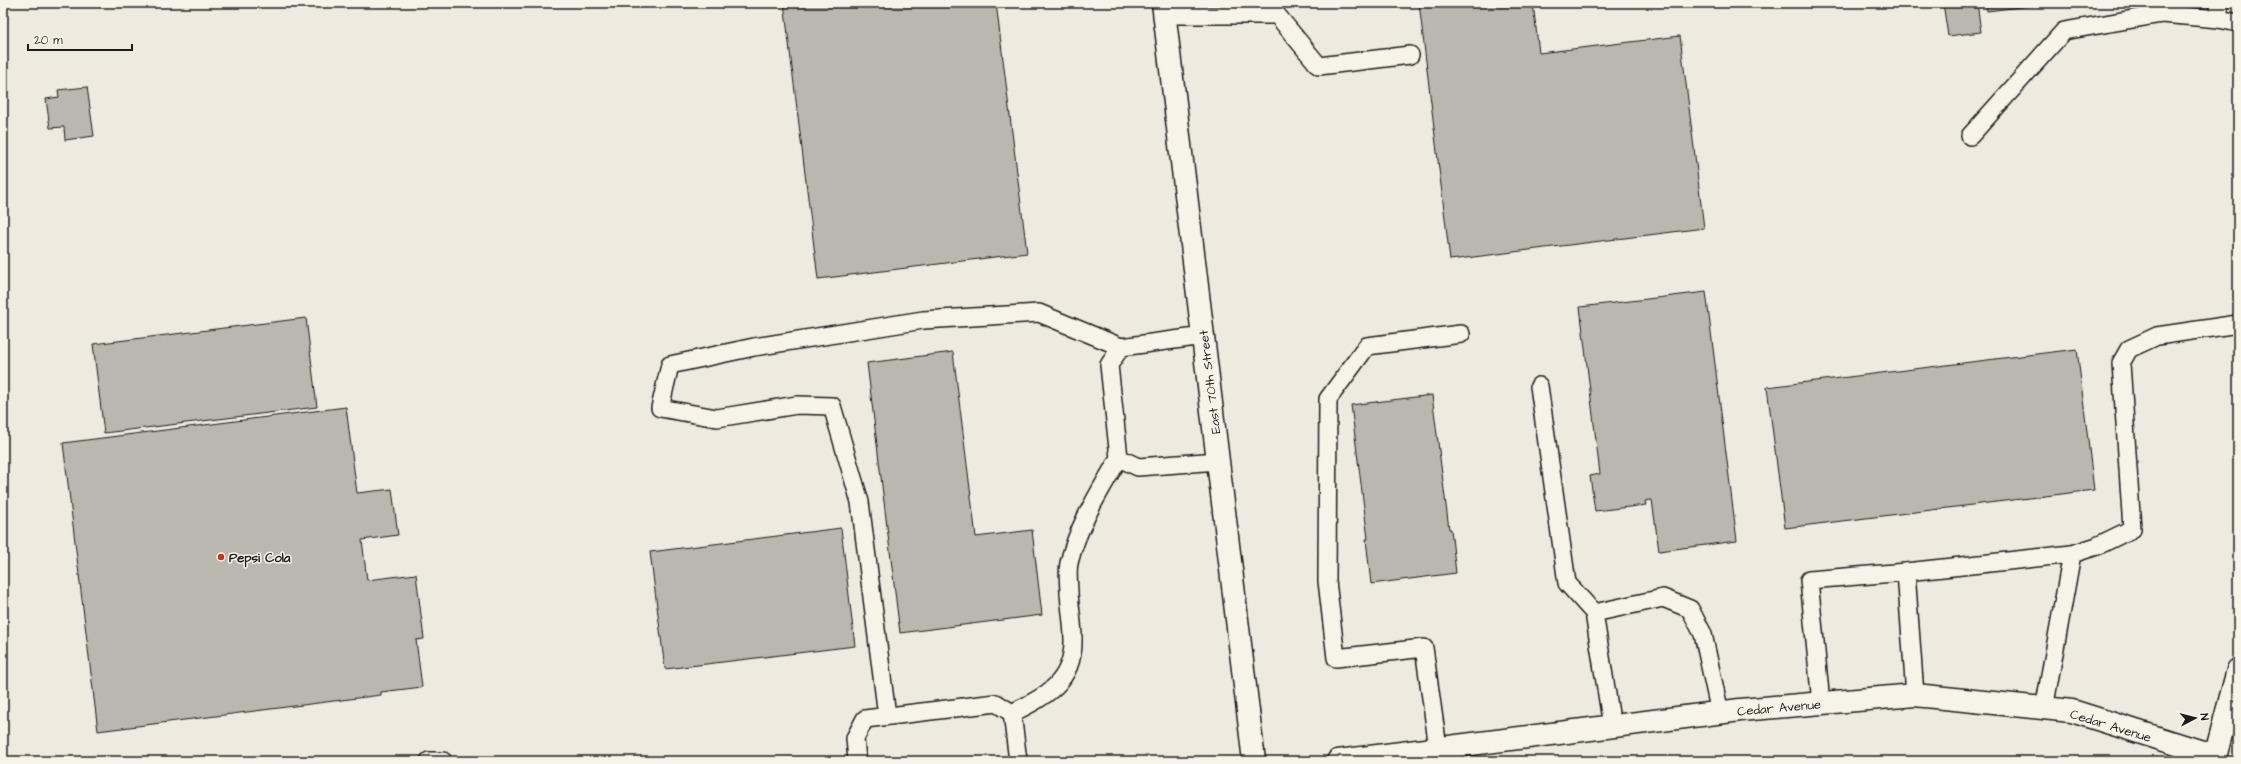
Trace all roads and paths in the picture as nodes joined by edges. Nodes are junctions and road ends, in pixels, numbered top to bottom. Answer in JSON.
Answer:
{"nodes":[{"id":1,"x":1164,"y":9,"type":"edge"},
{"id":2,"x":2219,"y":11,"type":"edge"},
{"id":3,"x":2238,"y":23,"type":"edge"},
{"id":4,"x":1410,"y":55,"type":"dead end"},
{"id":5,"x":1970,"y":136,"type":"dead end"},
{"id":6,"x":2238,"y":324,"type":"edge"},
{"id":7,"x":1461,"y":334,"type":"dead end"},
{"id":8,"x":1204,"y":336,"type":"junction"},
{"id":9,"x":1121,"y":347,"type":"junction"},
{"id":10,"x":1539,"y":386,"type":"dead end"},
{"id":11,"x":1119,"y":458,"type":"junction"},
{"id":12,"x":1218,"y":461,"type":"junction"},
{"id":13,"x":2072,"y":554,"type":"junction"},
{"id":14,"x":1906,"y":572,"type":"junction"},
{"id":15,"x":1594,"y":613,"type":"junction"},
{"id":16,"x":2238,"y":670,"type":"edge"},
{"id":17,"x":1915,"y":695,"type":"junction"},
{"id":18,"x":1822,"y":703,"type":"junction"},
{"id":19,"x":2044,"y":709,"type":"junction"},
{"id":20,"x":1720,"y":712,"type":"junction"},
{"id":21,"x":1012,"y":713,"type":"junction"},
{"id":22,"x":886,"y":716,"type":"junction"},
{"id":23,"x":1612,"y":726,"type":"junction"},
{"id":24,"x":1438,"y":748,"type":"junction"},
{"id":25,"x":1410,"y":757,"type":"edge"},
{"id":26,"x":2214,"y":759,"type":"edge"},
{"id":27,"x":429,"y":761,"type":"edge"},
{"id":28,"x":443,"y":761,"type":"edge"},
{"id":29,"x":857,"y":761,"type":"edge"},
{"id":30,"x":1018,"y":761,"type":"edge"},
{"id":31,"x":1254,"y":761,"type":"edge"},
{"id":32,"x":1338,"y":761,"type":"edge"}],
"edges":[{"from":1,"to":4,"type":"lane"},
{"from":1,"to":8,"type":"main road","name":"East 70th Street"},
{"from":2,"to":3,"type":"lane"},
{"from":2,"to":5,"type":"lane"},
{"from":6,"to":13,"type":"lane"},
{"from":7,"to":24,"type":"lane"},
{"from":8,"to":9,"type":"lane"},
{"from":8,"to":12,"type":"main road","name":"East 70th Street"},
{"from":9,"to":11,"type":"lane"},
{"from":9,"to":22,"type":"lane"},
{"from":10,"to":15,"type":"lane"},
{"from":11,"to":12,"type":"lane"},
{"from":11,"to":21,"type":"lane"},
{"from":12,"to":31,"type":"main road","name":"East 70th Street"},
{"from":13,"to":14,"type":"lane"},
{"from":13,"to":19,"type":"lane"},
{"from":14,"to":17,"type":"lane"},
{"from":14,"to":18,"type":"lane"},
{"from":15,"to":20,"type":"lane"},
{"from":15,"to":23,"type":"lane"},
{"from":16,"to":26,"type":"main road"},
{"from":17,"to":18,"type":"main road","name":"Cedar Avenue"},
{"from":17,"to":19,"type":"main road","name":"Cedar Avenue"},
{"from":18,"to":20,"type":"main road","name":"Cedar Avenue"},
{"from":19,"to":26,"type":"main road","name":"Cedar Avenue"},
{"from":20,"to":23,"type":"main road","name":"Cedar Avenue"},
{"from":21,"to":22,"type":"lane"},
{"from":21,"to":30,"type":"lane"},
{"from":22,"to":29,"type":"lane"},
{"from":23,"to":24,"type":"main road","name":"Cedar Avenue"},
{"from":24,"to":25,"type":"main road","name":"Cedar Avenue"},
{"from":25,"to":32,"type":"main road","name":"Cedar Avenue"},
{"from":27,"to":28,"type":"lane"}]}
